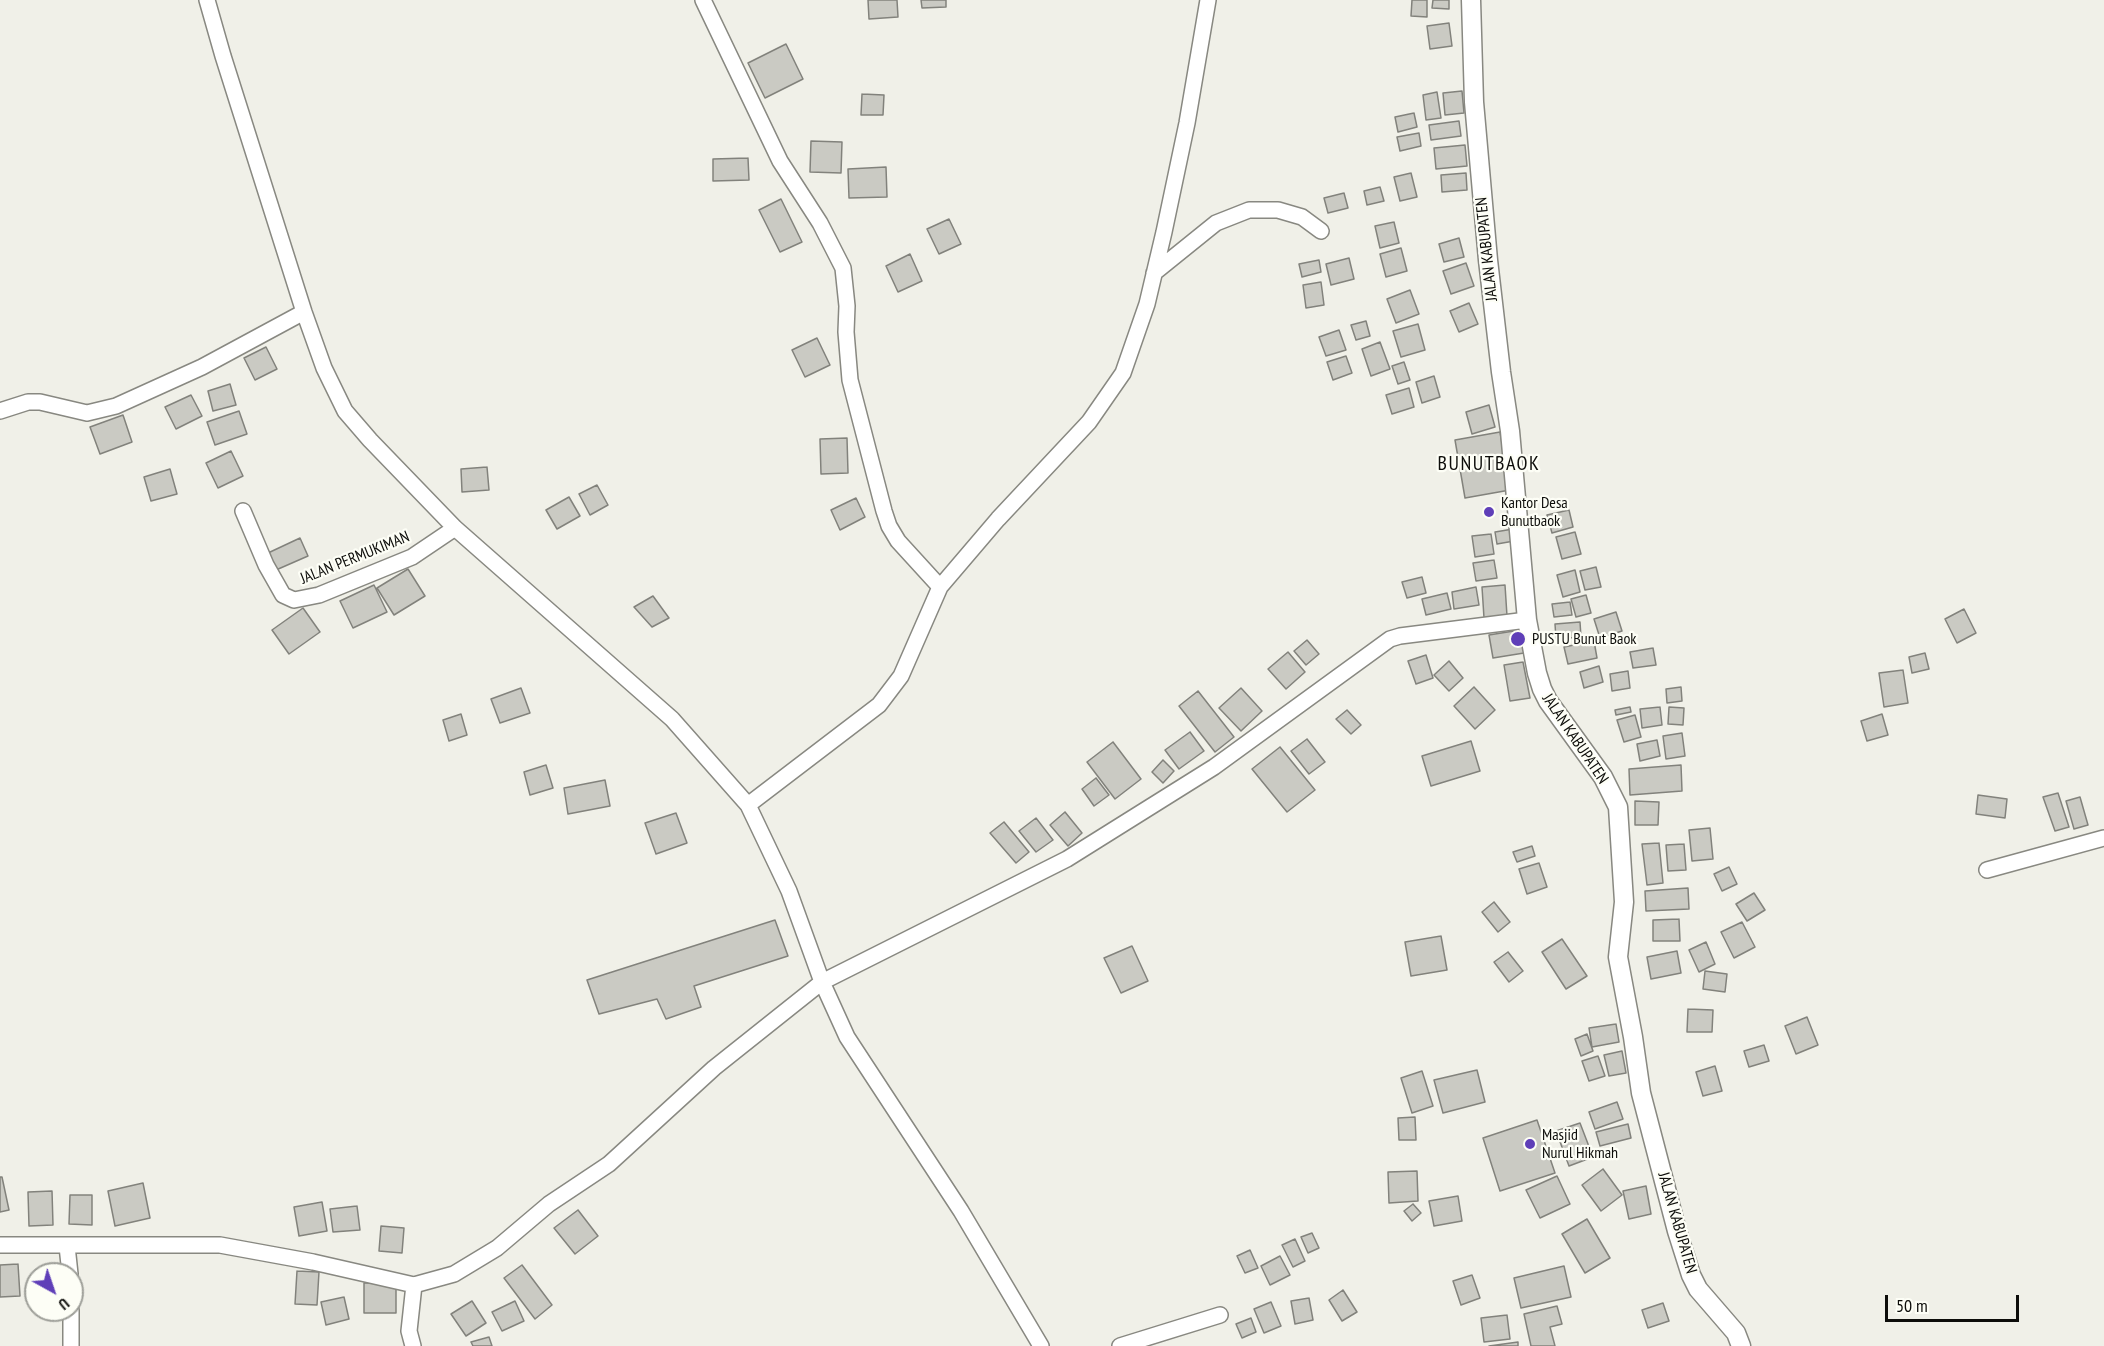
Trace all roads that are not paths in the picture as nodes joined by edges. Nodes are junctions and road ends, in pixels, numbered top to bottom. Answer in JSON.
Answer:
{"nodes":[{"id":1,"x":207,"y":0,"type":"edge"},
{"id":2,"x":703,"y":0,"type":"edge"},
{"id":3,"x":1208,"y":0,"type":"edge"},
{"id":4,"x":1471,"y":0,"type":"edge"},
{"id":5,"x":1321,"y":231,"type":"dead end"},
{"id":6,"x":1154,"y":273,"type":"junction"},
{"id":7,"x":304,"y":312,"type":"junction"},
{"id":8,"x":0,"y":411,"type":"edge"},
{"id":9,"x":243,"y":511,"type":"dead end"},
{"id":10,"x":455,"y":528,"type":"junction"},
{"id":11,"x":940,"y":587,"type":"junction"},
{"id":12,"x":1527,"y":620,"type":"junction"},
{"id":13,"x":748,"y":806,"type":"junction"},
{"id":14,"x":2104,"y":838,"type":"edge"},
{"id":15,"x":1987,"y":870,"type":"dead end"},
{"id":16,"x":822,"y":982,"type":"junction"},
{"id":17,"x":0,"y":1245,"type":"edge"},
{"id":18,"x":67,"y":1246,"type":"junction"},
{"id":19,"x":69,"y":1262,"type":"edge"},
{"id":20,"x":414,"y":1285,"type":"junction"},
{"id":21,"x":1220,"y":1315,"type":"dead end"},
{"id":22,"x":71,"y":1322,"type":"edge"},
{"id":23,"x":71,"y":1346,"type":"edge"},
{"id":24,"x":412,"y":1346,"type":"edge"},
{"id":25,"x":1041,"y":1346,"type":"edge"},
{"id":26,"x":1120,"y":1346,"type":"edge"},
{"id":27,"x":1741,"y":1346,"type":"edge"}],
"edges":[{"from":1,"to":7,"type":"street"},
{"from":2,"to":11,"type":"street"},
{"from":3,"to":6,"type":"street"},
{"from":4,"to":12,"type":"street","name":"JALAN KABUPATEN"},
{"from":5,"to":6,"type":"street"},
{"from":6,"to":11,"type":"street"},
{"from":7,"to":8,"type":"street"},
{"from":7,"to":10,"type":"street"},
{"from":9,"to":10,"type":"street","name":"JALAN PERMUKIMAN"},
{"from":10,"to":13,"type":"street"},
{"from":11,"to":13,"type":"street"},
{"from":12,"to":16,"type":"street"},
{"from":12,"to":27,"type":"street","name":"JALAN KABUPATEN"},
{"from":13,"to":16,"type":"street"},
{"from":14,"to":15,"type":"street"},
{"from":16,"to":20,"type":"street"},
{"from":16,"to":25,"type":"street"},
{"from":17,"to":18,"type":"street"},
{"from":18,"to":19,"type":"street"},
{"from":18,"to":20,"type":"street"},
{"from":20,"to":24,"type":"street"},
{"from":21,"to":26,"type":"street"},
{"from":22,"to":23,"type":"street"}]}
